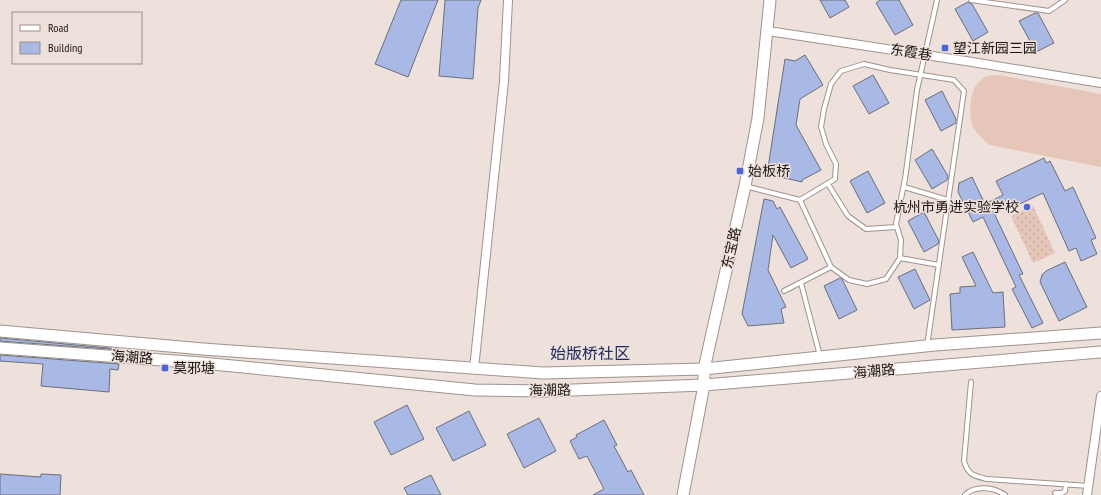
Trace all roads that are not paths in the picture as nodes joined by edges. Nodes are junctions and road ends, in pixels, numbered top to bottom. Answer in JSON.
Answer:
{"nodes":[{"id":1,"x":508,"y":0,"type":"edge"},
{"id":2,"x":770,"y":0,"type":"edge"},
{"id":3,"x":937,"y":0,"type":"edge"},
{"id":4,"x":971,"y":0,"type":"edge"},
{"id":5,"x":1065,"y":0,"type":"edge"},
{"id":6,"x":768,"y":31,"type":"junction"},
{"id":7,"x":924,"y":54,"type":"junction"},
{"id":8,"x":920,"y":75,"type":"junction"},
{"id":9,"x":1101,"y":83,"type":"edge"},
{"id":10,"x":828,"y":184,"type":"junction"},
{"id":11,"x":745,"y":186,"type":"junction"},
{"id":12,"x":904,"y":187,"type":"junction"},
{"id":13,"x":800,"y":200,"type":"junction"},
{"id":14,"x":948,"y":200,"type":"junction"},
{"id":15,"x":897,"y":227,"type":"junction"},
{"id":16,"x":900,"y":258,"type":"junction"},
{"id":17,"x":939,"y":265,"type":"junction"},
{"id":18,"x":831,"y":267,"type":"junction"},
{"id":19,"x":801,"y":283,"type":"junction"},
{"id":20,"x":784,"y":291,"type":"dead end"},
{"id":21,"x":0,"y":331,"type":"edge"},
{"id":22,"x":1101,"y":333,"type":"edge"},
{"id":23,"x":927,"y":346,"type":"junction"},
{"id":24,"x":0,"y":348,"type":"edge"},
{"id":25,"x":1101,"y":352,"type":"edge"},
{"id":26,"x":820,"y":357,"type":"junction"},
{"id":27,"x":474,"y":369,"type":"junction"},
{"id":28,"x":704,"y":369,"type":"junction"},
{"id":29,"x":971,"y":382,"type":"dead end"},
{"id":30,"x":704,"y":385,"type":"junction"},
{"id":31,"x":1101,"y":396,"type":"edge"},
{"id":32,"x":1066,"y":484,"type":"junction"},
{"id":33,"x":1089,"y":486,"type":"junction"},
{"id":34,"x":1055,"y":493,"type":"dead end"},
{"id":35,"x":683,"y":495,"type":"edge"},
{"id":36,"x":965,"y":495,"type":"edge"},
{"id":37,"x":1005,"y":495,"type":"edge"},
{"id":38,"x":1087,"y":495,"type":"edge"}],
"edges":[{"from":1,"to":27,"type":"street"},
{"from":2,"to":6,"type":"main road","name":"东宝路"},
{"from":3,"to":7,"type":"lane"},
{"from":4,"to":5,"type":"lane"},
{"from":6,"to":7,"type":"street","name":"东霞巷"},
{"from":6,"to":11,"type":"main road","name":"东宝路"},
{"from":7,"to":8,"type":"lane"},
{"from":7,"to":9,"type":"street","name":"东霞巷"},
{"from":8,"to":10,"type":"lane"},
{"from":8,"to":12,"type":"lane"},
{"from":8,"to":14,"type":"lane"},
{"from":10,"to":13,"type":"lane"},
{"from":10,"to":15,"type":"lane"},
{"from":11,"to":13,"type":"lane"},
{"from":11,"to":28,"type":"main road","name":"东宝路"},
{"from":12,"to":14,"type":"lane"},
{"from":12,"to":15,"type":"lane"},
{"from":13,"to":18,"type":"lane"},
{"from":14,"to":17,"type":"lane"},
{"from":15,"to":16,"type":"lane"},
{"from":16,"to":17,"type":"lane"},
{"from":16,"to":18,"type":"lane"},
{"from":17,"to":23,"type":"lane"},
{"from":18,"to":19,"type":"lane"},
{"from":19,"to":20,"type":"lane"},
{"from":19,"to":26,"type":"lane"},
{"from":21,"to":27,"type":"main road","name":"海潮路"},
{"from":22,"to":23,"type":"main road","name":"海潮路"},
{"from":23,"to":26,"type":"main road","name":"海潮路"},
{"from":24,"to":30,"type":"main road","name":"海潮路"},
{"from":25,"to":30,"type":"main road","name":"海潮路"},
{"from":26,"to":28,"type":"main road","name":"海潮路"},
{"from":27,"to":28,"type":"main road","name":"海潮路"},
{"from":28,"to":30,"type":"main road","name":"东宝路"},
{"from":29,"to":32,"type":"lane"},
{"from":30,"to":35,"type":"main road","name":"东宝路"},
{"from":31,"to":33,"type":"street"},
{"from":32,"to":33,"type":"lane"},
{"from":32,"to":34,"type":"lane"},
{"from":33,"to":38,"type":"street"},
{"from":36,"to":37,"type":"lane"}]}
